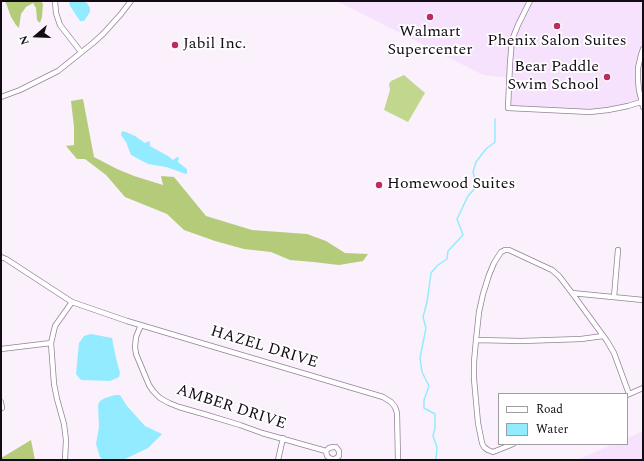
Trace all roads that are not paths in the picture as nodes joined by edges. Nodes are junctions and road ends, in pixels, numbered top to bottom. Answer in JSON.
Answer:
{"nodes":[{"id":1,"x":55,"y":1,"type":"edge"},
{"id":2,"x":131,"y":1,"type":"edge"},
{"id":3,"x":530,"y":1,"type":"edge"},
{"id":4,"x":643,"y":49,"type":"edge"},
{"id":5,"x":82,"y":52,"type":"junction"},
{"id":6,"x":1,"y":97,"type":"edge"},
{"id":7,"x":642,"y":105,"type":"edge"},
{"id":8,"x":618,"y":250,"type":"dead end"},
{"id":9,"x":1,"y":257,"type":"edge"},
{"id":10,"x":572,"y":293,"type":"junction"},
{"id":11,"x":614,"y":297,"type":"junction"},
{"id":12,"x":643,"y":300,"type":"edge"},
{"id":13,"x":72,"y":302,"type":"junction"},
{"id":14,"x":141,"y":325,"type":"junction"},
{"id":15,"x":604,"y":336,"type":"junction"},
{"id":16,"x":476,"y":340,"type":"junction"},
{"id":17,"x":51,"y":343,"type":"junction"},
{"id":18,"x":1,"y":349,"type":"edge"},
{"id":19,"x":643,"y":388,"type":"edge"},
{"id":20,"x":627,"y":393,"type":"edge"},
{"id":21,"x":628,"y":395,"type":"edge"},
{"id":22,"x":1,"y":402,"type":"edge"},
{"id":23,"x":2,"y":408,"type":"edge"},
{"id":24,"x":282,"y":438,"type":"junction"},
{"id":25,"x":510,"y":445,"type":"edge"},
{"id":26,"x":326,"y":451,"type":"dead end"},
{"id":27,"x":65,"y":460,"type":"edge"},
{"id":28,"x":278,"y":460,"type":"edge"},
{"id":29,"x":398,"y":460,"type":"edge"}],
"edges":[{"from":1,"to":5,"type":"street"},
{"from":2,"to":5,"type":"street"},
{"from":3,"to":7,"type":"street"},
{"from":4,"to":7,"type":"street"},
{"from":5,"to":6,"type":"street"},
{"from":8,"to":11,"type":"street"},
{"from":9,"to":13,"type":"street","name":"HAZEL DRIVE"},
{"from":10,"to":11,"type":"street"},
{"from":10,"to":15,"type":"street"},
{"from":10,"to":16,"type":"street"},
{"from":11,"to":12,"type":"street"},
{"from":13,"to":14,"type":"street","name":"HAZEL DRIVE"},
{"from":13,"to":17,"type":"street"},
{"from":14,"to":24,"type":"street","name":"AMBER DRIVE"},
{"from":14,"to":29,"type":"street","name":"HAZEL DRIVE"},
{"from":15,"to":16,"type":"street"},
{"from":15,"to":20,"type":"street"},
{"from":16,"to":25,"type":"street"},
{"from":17,"to":18,"type":"street"},
{"from":17,"to":27,"type":"street"},
{"from":19,"to":21,"type":"street"},
{"from":22,"to":23,"type":"street"},
{"from":24,"to":26,"type":"street","name":"AMBER DRIVE"},
{"from":24,"to":28,"type":"street"}]}
